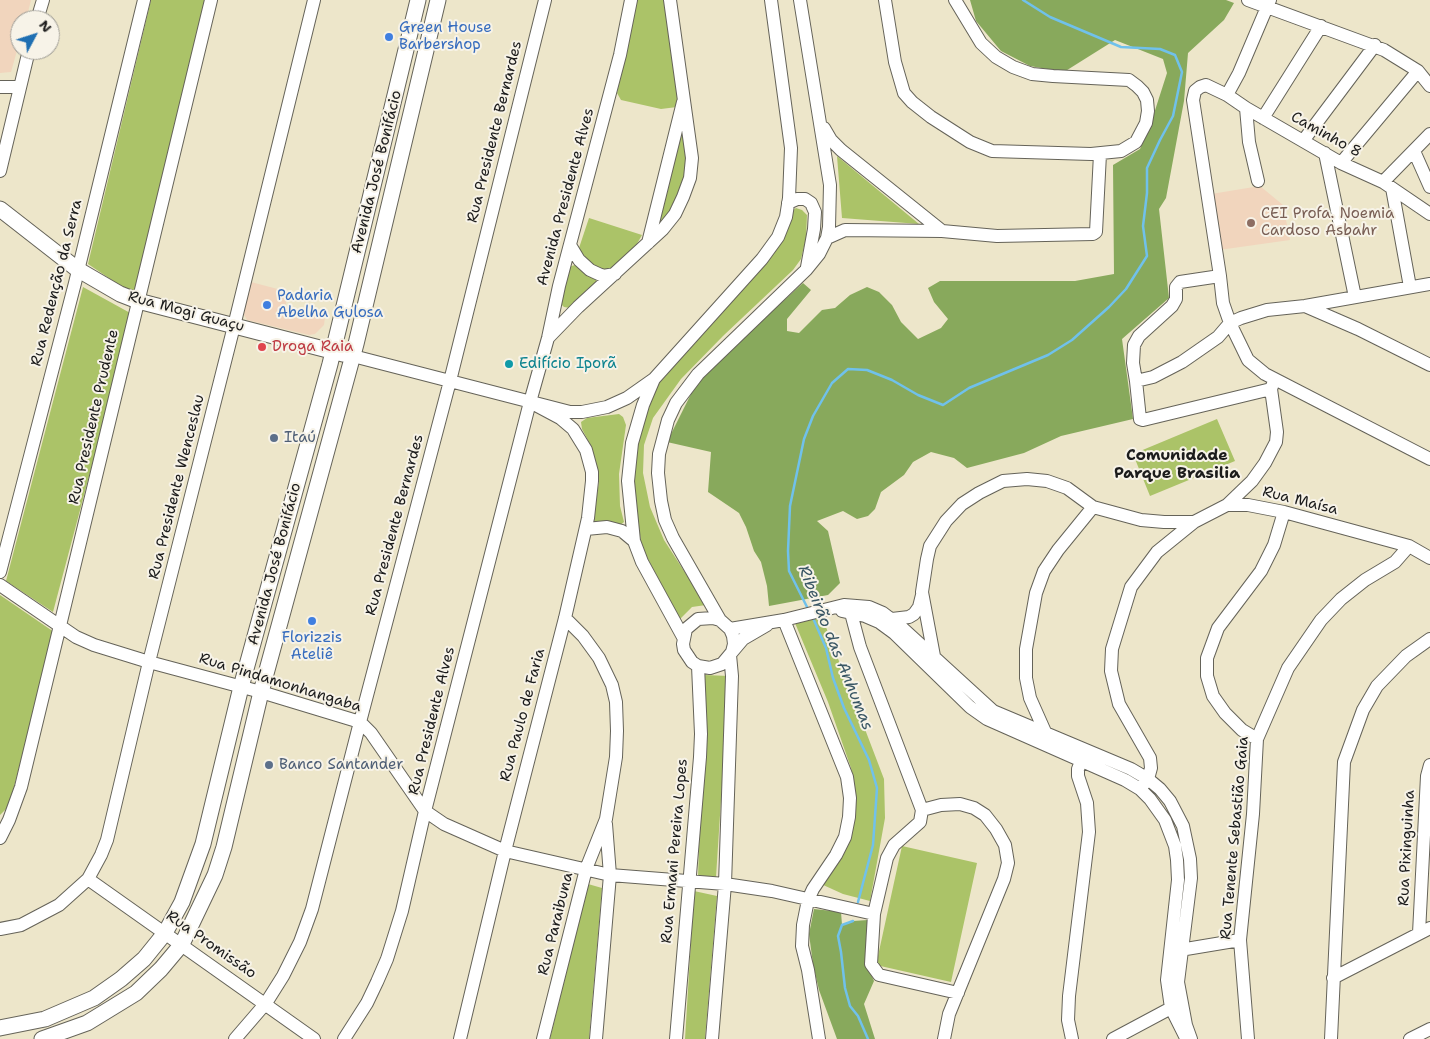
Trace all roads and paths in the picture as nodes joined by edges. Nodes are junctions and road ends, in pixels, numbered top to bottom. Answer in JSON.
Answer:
{"nodes":[{"id":1,"x":144,"y":0,"type":"edge"},
{"id":2,"x":211,"y":0,"type":"edge"},
{"id":3,"x":314,"y":0,"type":"edge"},
{"id":4,"x":418,"y":0,"type":"edge"},
{"id":5,"x":438,"y":0,"type":"edge"},
{"id":6,"x":545,"y":0,"type":"edge"},
{"id":7,"x":631,"y":0,"type":"edge"},
{"id":8,"x":670,"y":0,"type":"edge"},
{"id":9,"x":771,"y":0,"type":"edge"},
{"id":10,"x":800,"y":0,"type":"edge"},
{"id":11,"x":885,"y":0,"type":"edge"},
{"id":12,"x":956,"y":0,"type":"edge"},
{"id":13,"x":1248,"y":0,"type":"edge"},
{"id":14,"x":1269,"y":3,"type":"edge"},
{"id":15,"x":1321,"y":26,"type":"junction"},
{"id":16,"x":1375,"y":45,"type":"junction"},
{"id":17,"x":27,"y":60,"type":"edge"},
{"id":18,"x":1418,"y":71,"type":"junction"},
{"id":19,"x":1430,"y":86,"type":"edge"},
{"id":20,"x":0,"y":87,"type":"edge"},
{"id":21,"x":20,"y":87,"type":"junction"},
{"id":22,"x":685,"y":95,"type":"junction"},
{"id":23,"x":1227,"y":95,"type":"junction"},
{"id":24,"x":1246,"y":108,"type":"junction"},
{"id":25,"x":1263,"y":118,"type":"junction"},
{"id":26,"x":820,"y":121,"type":"junction"},
{"id":27,"x":1430,"y":134,"type":"edge"},
{"id":28,"x":1303,"y":141,"type":"junction"},
{"id":29,"x":1414,"y":151,"type":"junction"},
{"id":30,"x":1325,"y":153,"type":"junction"},
{"id":31,"x":1100,"y":154,"type":"junction"},
{"id":32,"x":1341,"y":163,"type":"junction"},
{"id":33,"x":0,"y":171,"type":"edge"},
{"id":34,"x":1258,"y":181,"type":"dead end"},
{"id":35,"x":1388,"y":185,"type":"junction"},
{"id":36,"x":1430,"y":187,"type":"edge"},
{"id":37,"x":788,"y":203,"type":"junction"},
{"id":38,"x":0,"y":209,"type":"edge"},
{"id":39,"x":1430,"y":214,"type":"edge"},
{"id":40,"x":942,"y":231,"type":"junction"},
{"id":41,"x":827,"y":238,"type":"junction"},
{"id":42,"x":647,"y":244,"type":"junction"},
{"id":43,"x":570,"y":246,"type":"junction"},
{"id":44,"x":78,"y":269,"type":"junction"},
{"id":45,"x":806,"y":270,"type":"junction"},
{"id":46,"x":616,"y":274,"type":"junction"},
{"id":47,"x":1220,"y":276,"type":"junction"},
{"id":48,"x":1430,"y":284,"type":"edge"},
{"id":49,"x":1410,"y":287,"type":"junction"},
{"id":50,"x":1355,"y":297,"type":"junction"},
{"id":51,"x":138,"y":301,"type":"junction"},
{"id":52,"x":1305,"y":306,"type":"junction"},
{"id":53,"x":1230,"y":323,"type":"junction"},
{"id":54,"x":234,"y":326,"type":"junction"},
{"id":55,"x":548,"y":338,"type":"junction"},
{"id":56,"x":333,"y":351,"type":"junction"},
{"id":57,"x":353,"y":356,"type":"junction"},
{"id":58,"x":1430,"y":364,"type":"edge"},
{"id":59,"x":654,"y":379,"type":"junction"},
{"id":60,"x":450,"y":381,"type":"junction"},
{"id":61,"x":1136,"y":381,"type":"junction"},
{"id":62,"x":1273,"y":383,"type":"junction"},
{"id":63,"x":530,"y":402,"type":"junction"},
{"id":64,"x":576,"y":412,"type":"junction"},
{"id":65,"x":573,"y":429,"type":"junction"},
{"id":66,"x":1430,"y":459,"type":"edge"},
{"id":67,"x":1227,"y":505,"type":"junction"},
{"id":68,"x":1093,"y":507,"type":"junction"},
{"id":69,"x":1284,"y":512,"type":"junction"},
{"id":70,"x":1194,"y":522,"type":"junction"},
{"id":71,"x":586,"y":529,"type":"junction"},
{"id":72,"x":634,"y":541,"type":"junction"},
{"id":73,"x":1409,"y":546,"type":"junction"},
{"id":74,"x":1430,"y":558,"type":"edge"},
{"id":75,"x":0,"y":572,"type":"edge"},
{"id":76,"x":0,"y":585,"type":"edge"},
{"id":77,"x":922,"y":592,"type":"junction"},
{"id":78,"x":851,"y":609,"type":"junction"},
{"id":79,"x":565,"y":618,"type":"junction"},
{"id":80,"x":872,"y":619,"type":"junction"},
{"id":81,"x":892,"y":619,"type":"junction"},
{"id":82,"x":783,"y":620,"type":"junction"},
{"id":83,"x":725,"y":625,"type":"junction"},
{"id":84,"x":60,"y":627,"type":"junction"},
{"id":85,"x":857,"y":636,"type":"junction"},
{"id":86,"x":683,"y":637,"type":"junction"},
{"id":87,"x":1430,"y":639,"type":"edge"},
{"id":88,"x":731,"y":654,"type":"junction"},
{"id":89,"x":930,"y":660,"type":"junction"},
{"id":90,"x":149,"y":662,"type":"junction"},
{"id":91,"x":698,"y":666,"type":"junction"},
{"id":92,"x":241,"y":687,"type":"junction"},
{"id":93,"x":261,"y":692,"type":"junction"},
{"id":94,"x":1030,"y":698,"type":"junction"},
{"id":95,"x":360,"y":722,"type":"junction"},
{"id":96,"x":1024,"y":731,"type":"junction"},
{"id":97,"x":1044,"y":739,"type":"junction"},
{"id":98,"x":1257,"y":739,"type":"junction"},
{"id":99,"x":1084,"y":755,"type":"junction"},
{"id":100,"x":1430,"y":765,"type":"edge"},
{"id":101,"x":1144,"y":784,"type":"junction"},
{"id":102,"x":922,"y":810,"type":"junction"},
{"id":103,"x":425,"y":811,"type":"junction"},
{"id":104,"x":606,"y":819,"type":"junction"},
{"id":105,"x":5,"y":824,"type":"edge"},
{"id":106,"x":1427,"y":836,"type":"edge"},
{"id":107,"x":0,"y":838,"type":"edge"},
{"id":108,"x":505,"y":851,"type":"junction"},
{"id":109,"x":586,"y":869,"type":"junction"},
{"id":110,"x":610,"y":875,"type":"junction"},
{"id":111,"x":88,"y":879,"type":"junction"},
{"id":112,"x":688,"y":881,"type":"junction"},
{"id":113,"x":725,"y":884,"type":"junction"},
{"id":114,"x":808,"y":900,"type":"junction"},
{"id":115,"x":874,"y":914,"type":"junction"},
{"id":116,"x":0,"y":929,"type":"edge"},
{"id":117,"x":1425,"y":931,"type":"edge"},
{"id":118,"x":165,"y":933,"type":"junction"},
{"id":119,"x":1240,"y":940,"type":"junction"},
{"id":120,"x":182,"y":944,"type":"junction"},
{"id":121,"x":1176,"y":950,"type":"junction"},
{"id":122,"x":1333,"y":978,"type":"junction"},
{"id":123,"x":958,"y":993,"type":"junction"},
{"id":124,"x":266,"y":1003,"type":"junction"},
{"id":125,"x":1171,"y":1008,"type":"junction"},
{"id":126,"x":0,"y":1028,"type":"edge"},
{"id":127,"x":1430,"y":1029,"type":"edge"},
{"id":128,"x":42,"y":1039,"type":"edge"},
{"id":129,"x":235,"y":1039,"type":"edge"},
{"id":130,"x":314,"y":1039,"type":"edge"},
{"id":131,"x":344,"y":1039,"type":"edge"},
{"id":132,"x":460,"y":1039,"type":"edge"},
{"id":133,"x":543,"y":1039,"type":"edge"},
{"id":134,"x":596,"y":1039,"type":"edge"},
{"id":135,"x":676,"y":1039,"type":"edge"},
{"id":136,"x":712,"y":1039,"type":"edge"},
{"id":137,"x":819,"y":1039,"type":"edge"},
{"id":138,"x":944,"y":1039,"type":"edge"},
{"id":139,"x":1072,"y":1039,"type":"edge"},
{"id":140,"x":1113,"y":1039,"type":"edge"},
{"id":141,"x":1187,"y":1039,"type":"edge"},
{"id":142,"x":1191,"y":1039,"type":"edge"},
{"id":143,"x":1248,"y":1039,"type":"edge"},
{"id":144,"x":1331,"y":1039,"type":"edge"},
{"id":145,"x":1410,"y":1039,"type":"edge"}],
"edges":[{"from":1,"to":44,"type":"street","name":"Rua Redenção da Serra"},
{"from":2,"to":51,"type":"street","name":"Rua Presidente Prudente"},
{"from":3,"to":54,"type":"street","name":"Rua Presidente Wenceslau"},
{"from":4,"to":56,"type":"main road","name":"Avenida José Bonifácio"},
{"from":5,"to":57,"type":"main road","name":"Avenida José Bonifácio"},
{"from":6,"to":60,"type":"street","name":"Rua Presidente Bernardes"},
{"from":7,"to":43,"type":"street","name":"Avenida Presidente Alves"},
{"from":8,"to":22,"type":"street"},
{"from":9,"to":37,"type":"street"},
{"from":10,"to":26,"type":"street"},
{"from":11,"to":31,"type":"street"},
{"from":12,"to":31,"type":"street"},
{"from":13,"to":14,"type":"street"},
{"from":14,"to":15,"type":"street"},
{"from":14,"to":23,"type":"street"},
{"from":15,"to":16,"type":"street"},
{"from":15,"to":25,"type":"street"},
{"from":16,"to":18,"type":"street"},
{"from":16,"to":28,"type":"street"},
{"from":17,"to":21,"type":"street"},
{"from":18,"to":19,"type":"street"},
{"from":18,"to":32,"type":"street"},
{"from":20,"to":21,"type":"street"},
{"from":21,"to":33,"type":"street"},
{"from":22,"to":42,"type":"street"},
{"from":22,"to":42,"type":"street"},
{"from":23,"to":24,"type":"street","name":"Caminho 8"},
{"from":23,"to":47,"type":"street","name":"Caminho 8"},
{"from":24,"to":25,"type":"street","name":"Caminho 8"},
{"from":24,"to":34,"type":"street"},
{"from":25,"to":28,"type":"street","name":"Caminho 8"},
{"from":26,"to":40,"type":"street"},
{"from":26,"to":41,"type":"street"},
{"from":27,"to":29,"type":"street"},
{"from":28,"to":30,"type":"street","name":"Caminho 8"},
{"from":29,"to":35,"type":"street"},
{"from":29,"to":36,"type":"street"},
{"from":30,"to":32,"type":"street","name":"Caminho 8"},
{"from":30,"to":50,"type":"street"},
{"from":31,"to":40,"type":"street"},
{"from":32,"to":35,"type":"street","name":"Caminho 8"},
{"from":35,"to":39,"type":"street","name":"Caminho 8"},
{"from":35,"to":49,"type":"street"},
{"from":37,"to":45,"type":"street"},
{"from":37,"to":59,"type":"street"},
{"from":38,"to":44,"type":"main road","name":"Rua Mogi Guaçu"},
{"from":40,"to":41,"type":"street"},
{"from":41,"to":45,"type":"street"},
{"from":42,"to":46,"type":"street"},
{"from":43,"to":46,"type":"street"},
{"from":43,"to":55,"type":"street","name":"Avenida Presidente Alves"},
{"from":44,"to":51,"type":"main road","name":"Rua Mogi Guaçu"},
{"from":44,"to":75,"type":"street","name":"Rua Redenção da Serra"},
{"from":45,"to":83,"type":"street"},
{"from":46,"to":55,"type":"street"},
{"from":47,"to":53,"type":"street"},
{"from":47,"to":61,"type":"street"},
{"from":48,"to":49,"type":"street"},
{"from":49,"to":50,"type":"street"},
{"from":50,"to":52,"type":"street"},
{"from":51,"to":54,"type":"main road","name":"Rua Mogi Guaçu"},
{"from":51,"to":84,"type":"street","name":"Rua Presidente Prudente"},
{"from":52,"to":53,"type":"street"},
{"from":52,"to":58,"type":"street"},
{"from":53,"to":61,"type":"street"},
{"from":53,"to":62,"type":"street"},
{"from":54,"to":56,"type":"main road","name":"Rua Mogi Guaçu"},
{"from":54,"to":90,"type":"street","name":"Rua Presidente Wenceslau"},
{"from":55,"to":63,"type":"street","name":"Avenida Presidente Alves"},
{"from":56,"to":57,"type":"main road","name":"Rua Mogi Guaçu"},
{"from":56,"to":92,"type":"main road","name":"Avenida José Bonifácio"},
{"from":57,"to":60,"type":"street","name":"Rua Mogi Guaçu"},
{"from":57,"to":93,"type":"main road","name":"Avenida José Bonifácio"},
{"from":59,"to":64,"type":"street","name":"Rua Mogi Guaçu"},
{"from":59,"to":72,"type":"street"},
{"from":60,"to":63,"type":"street","name":"Rua Mogi Guaçu"},
{"from":60,"to":95,"type":"street","name":"Rua Presidente Bernardes"},
{"from":61,"to":62,"type":"street"},
{"from":62,"to":66,"type":"street"},
{"from":62,"to":67,"type":"street"},
{"from":63,"to":64,"type":"street","name":"Rua Mogi Guaçu"},
{"from":63,"to":65,"type":"street","name":"Rua Paulo de Faria"},
{"from":63,"to":103,"type":"street","name":"Rua Presidente Alves"},
{"from":64,"to":65,"type":"street"},
{"from":65,"to":71,"type":"street","name":"Rua Paulo de Faria"},
{"from":67,"to":69,"type":"street","name":"Rua Maísa"},
{"from":67,"to":70,"type":"street","name":"Rua Maísa"},
{"from":68,"to":70,"type":"street","name":"Rua Maísa"},
{"from":68,"to":77,"type":"street","name":"Rua Maísa"},
{"from":68,"to":94,"type":"street"},
{"from":69,"to":73,"type":"street","name":"Rua Maísa"},
{"from":69,"to":98,"type":"street"},
{"from":70,"to":101,"type":"street"},
{"from":71,"to":72,"type":"street"},
{"from":71,"to":79,"type":"street","name":"Rua Paulo de Faria"},
{"from":72,"to":86,"type":"street"},
{"from":73,"to":74,"type":"street","name":"Rua Maísa"},
{"from":73,"to":98,"type":"street","name":"Rua Tenente Sebastião Gaia"},
{"from":76,"to":84,"type":"street","name":"Rua Pindamonhangaba"},
{"from":77,"to":81,"type":"street"},
{"from":77,"to":89,"type":"street","name":"Rua Maísa"},
{"from":78,"to":80,"type":"street"},
{"from":78,"to":81,"type":"street"},
{"from":78,"to":82,"type":"street"},
{"from":78,"to":85,"type":"street"},
{"from":79,"to":104,"type":"street","name":"Rua Paraibuna"},
{"from":79,"to":108,"type":"street","name":"Rua Paulo de Faria"},
{"from":80,"to":85,"type":"street"},
{"from":80,"to":89,"type":"street"},
{"from":81,"to":89,"type":"street"},
{"from":82,"to":83,"type":"street"},
{"from":82,"to":88,"type":"street"},
{"from":82,"to":114,"type":"street"},
{"from":83,"to":86,"type":"street"},
{"from":83,"to":88,"type":"street"},
{"from":84,"to":90,"type":"street","name":"Rua Pindamonhangaba"},
{"from":84,"to":105,"type":"street","name":"Rua Presidente Prudente"},
{"from":85,"to":102,"type":"street"},
{"from":86,"to":91,"type":"street"},
{"from":87,"to":122,"type":"street"},
{"from":88,"to":91,"type":"street"},
{"from":88,"to":113,"type":"street"},
{"from":89,"to":96,"type":"street"},
{"from":90,"to":92,"type":"street","name":"Rua Pindamonhangaba"},
{"from":90,"to":111,"type":"street","name":"Rua Presidente Wenceslau"},
{"from":91,"to":112,"type":"street","name":"Rua Ermani Pereira Lopes"},
{"from":92,"to":93,"type":"street","name":"Rua Pindamonhangaba"},
{"from":92,"to":118,"type":"main road","name":"Avenida José Bonifácio"},
{"from":93,"to":95,"type":"street","name":"Rua Pindamonhangaba"},
{"from":93,"to":120,"type":"main road","name":"Avenida José Bonifácio"},
{"from":94,"to":96,"type":"street"},
{"from":94,"to":97,"type":"street"},
{"from":95,"to":103,"type":"street","name":"Rua Pindamonhangaba"},
{"from":95,"to":124,"type":"street","name":"Rua Presidente Bernardes"},
{"from":96,"to":97,"type":"street"},
{"from":97,"to":99,"type":"street"},
{"from":98,"to":119,"type":"street","name":"Rua Tenente Sebastião Gaia"},
{"from":99,"to":101,"type":"street"},
{"from":99,"to":139,"type":"street"},
{"from":100,"to":106,"type":"street","name":"Rua Pixinguinha"},
{"from":101,"to":121,"type":"street"},
{"from":102,"to":115,"type":"street"},
{"from":102,"to":123,"type":"street"},
{"from":103,"to":108,"type":"street","name":"Rua Pindamonhangaba"},
{"from":103,"to":131,"type":"street","name":"Rua Presidente Alves"},
{"from":104,"to":109,"type":"street","name":"Rua Paraibuna"},
{"from":104,"to":110,"type":"street","name":"Rua Paraibuna"},
{"from":105,"to":107,"type":"street","name":"Rua Presidente Prudente"},
{"from":106,"to":117,"type":"street","name":"Rua Pixinguinha"},
{"from":108,"to":109,"type":"street","name":"Rua Pindamonhangaba"},
{"from":108,"to":132,"type":"street","name":"Rua Paulo de Faria"},
{"from":109,"to":110,"type":"street","name":"Rua Pindamonhangaba"},
{"from":109,"to":133,"type":"street","name":"Rua Paraibuna"},
{"from":110,"to":112,"type":"street","name":"Rua Pindamonhangaba"},
{"from":110,"to":134,"type":"street","name":"Rua Paraibuna"},
{"from":111,"to":116,"type":"street","name":"Rua Presidente Wenceslau"},
{"from":111,"to":118,"type":"street","name":"Rua Promissão"},
{"from":112,"to":113,"type":"street","name":"Rua Pindamonhangaba"},
{"from":112,"to":135,"type":"street","name":"Rua Ermani Pereira Lopes"},
{"from":113,"to":114,"type":"street","name":"Rua Pindamonhangaba"},
{"from":113,"to":136,"type":"street"},
{"from":114,"to":115,"type":"street","name":"Rua Pindamonhangaba"},
{"from":114,"to":137,"type":"street"},
{"from":115,"to":123,"type":"street"},
{"from":117,"to":122,"type":"street"},
{"from":118,"to":120,"type":"street","name":"Rua Promissão"},
{"from":118,"to":126,"type":"main road","name":"Avenida José Bonifácio"},
{"from":119,"to":121,"type":"street"},
{"from":119,"to":143,"type":"street","name":"Rua Tenente Sebastião Gaia"},
{"from":120,"to":124,"type":"street","name":"Rua Promissão"},
{"from":120,"to":128,"type":"main road","name":"Avenida José Bonifácio"},
{"from":121,"to":125,"type":"street"},
{"from":121,"to":142,"type":"street"},
{"from":122,"to":144,"type":"street"},
{"from":123,"to":138,"type":"street"},
{"from":124,"to":129,"type":"street","name":"Rua Presidente Bernardes"},
{"from":124,"to":130,"type":"street","name":"Rua Promissão"},
{"from":125,"to":140,"type":"street"},
{"from":125,"to":141,"type":"street"},
{"from":127,"to":145,"type":"street"}]}
